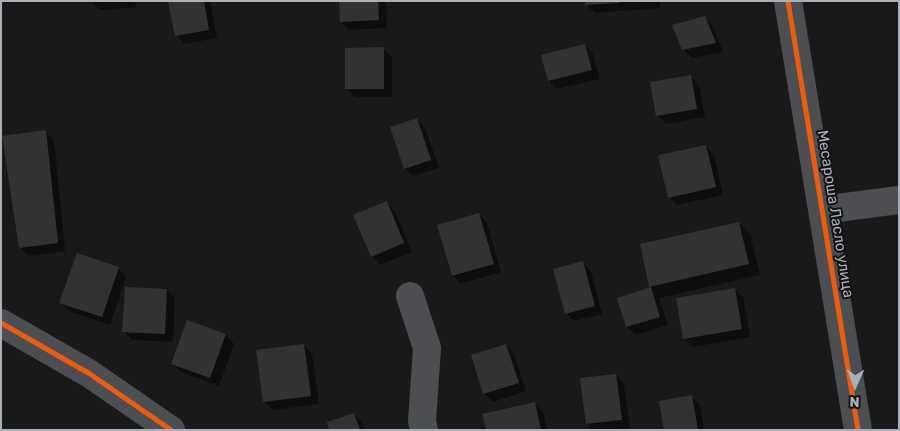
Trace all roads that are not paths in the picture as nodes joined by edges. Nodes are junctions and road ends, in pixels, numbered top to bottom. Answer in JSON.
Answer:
{"nodes":[{"id":1,"x":788,"y":1,"type":"edge"},
{"id":2,"x":899,"y":200,"type":"edge"},
{"id":3,"x":822,"y":210,"type":"junction"},
{"id":4,"x":410,"y":296,"type":"dead end"},
{"id":5,"x":1,"y":323,"type":"edge"},
{"id":6,"x":171,"y":430,"type":"edge"},
{"id":7,"x":424,"y":430,"type":"edge"},
{"id":8,"x":858,"y":430,"type":"edge"}],
"edges":[{"from":1,"to":3,"type":"street","name":"Месароша Ласло улица"},
{"from":2,"to":3,"type":"street"},
{"from":3,"to":8,"type":"street","name":"Месароша Ласло улица"},
{"from":4,"to":7,"type":"street"},
{"from":5,"to":6,"type":"street"}]}
